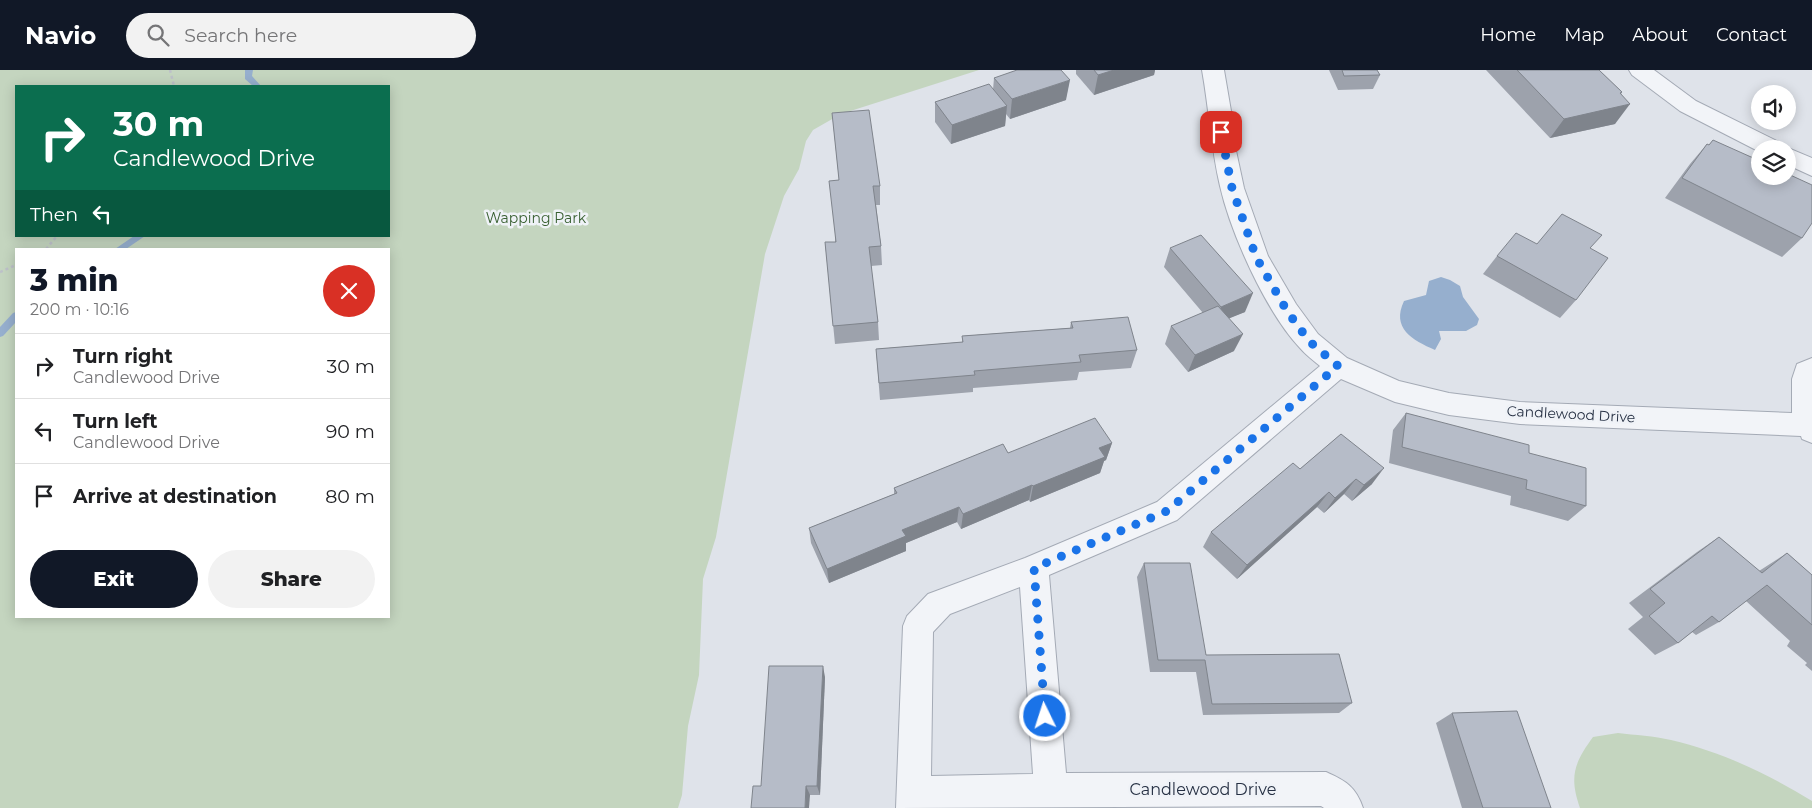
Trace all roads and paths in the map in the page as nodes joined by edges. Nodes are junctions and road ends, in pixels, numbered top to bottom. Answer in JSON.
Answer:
{"nodes":[{"id":1,"x":170,"y":70,"type":"edge"},
{"id":2,"x":1213,"y":70,"type":"edge"},
{"id":3,"x":1640,"y":70,"type":"edge"},
{"id":4,"x":174,"y":85,"type":"edge"},
{"id":5,"x":1755,"y":140,"type":"edge"},
{"id":6,"x":1796,"y":160,"type":"edge"},
{"id":7,"x":1812,"y":168,"type":"edge"},
{"id":8,"x":56,"y":237,"type":"edge"},
{"id":9,"x":47,"y":248,"type":"edge"},
{"id":10,"x":15,"y":265,"type":"edge"},
{"id":11,"x":0,"y":272,"type":"edge"},
{"id":12,"x":1338,"y":366,"type":"junction"},
{"id":13,"x":1812,"y":368,"type":"edge"},
{"id":14,"x":1811,"y":427,"type":"edge"},
{"id":15,"x":1034,"y":568,"type":"junction"},
{"id":16,"x":1051,"y":790,"type":"junction"},
{"id":17,"x":913,"y":801,"type":"edge"},
{"id":18,"x":1346,"y":808,"type":"edge"}],
"edges":[{"from":1,"to":4,"type":"path"},
{"from":2,"to":12,"type":"street","name":"Candlewood Drive"},
{"from":3,"to":5,"type":"street"},
{"from":6,"to":7,"type":"street"},
{"from":8,"to":9,"type":"path"},
{"from":10,"to":11,"type":"path"},
{"from":12,"to":14,"type":"street","name":"Candlewood Drive"},
{"from":12,"to":15,"type":"street","name":"Candlewood Drive"},
{"from":13,"to":14,"type":"street"},
{"from":15,"to":16,"type":"street"},
{"from":15,"to":17,"type":"street","name":"Candlewood Drive"},
{"from":16,"to":17,"type":"street","name":"Candlewood Drive"},
{"from":16,"to":18,"type":"street","name":"Candlewood Drive"}]}
